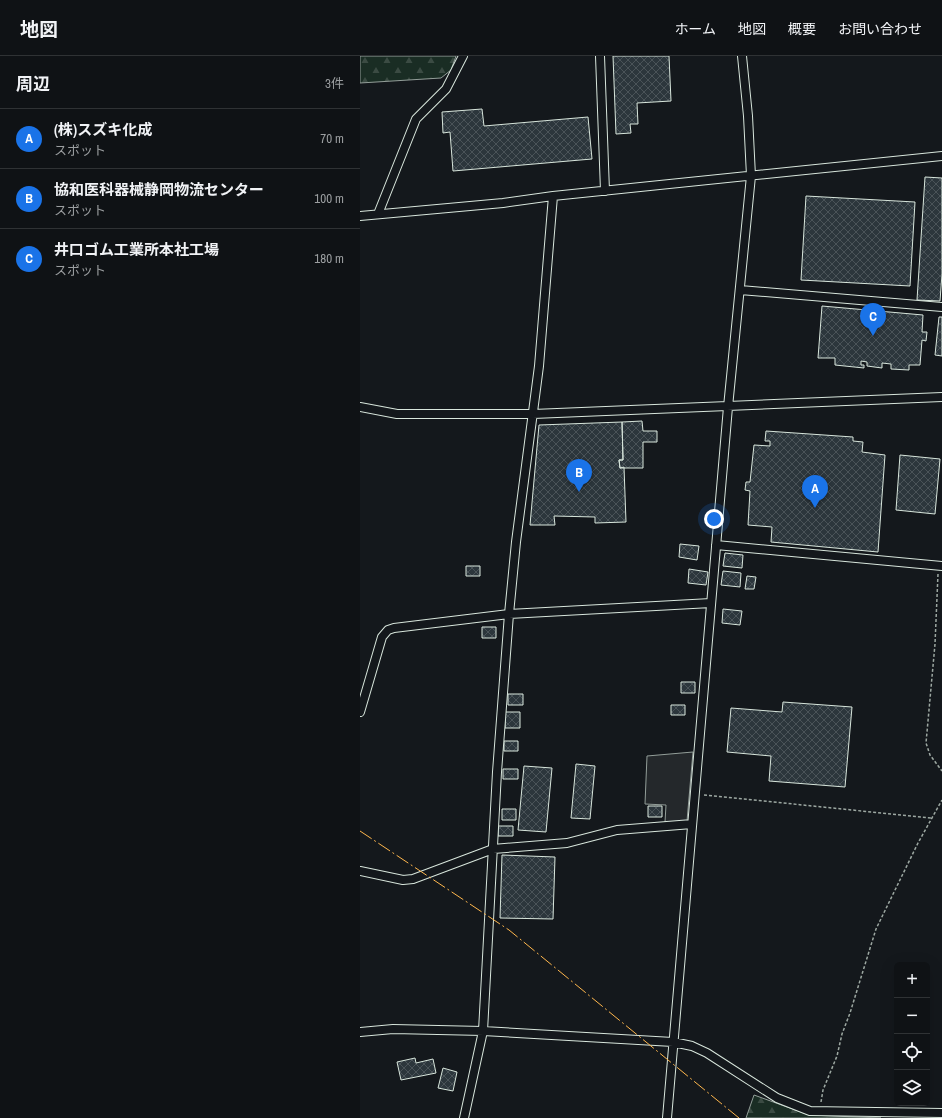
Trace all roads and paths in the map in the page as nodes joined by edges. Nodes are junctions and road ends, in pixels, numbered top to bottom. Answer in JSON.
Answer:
{"nodes":[{"id":1,"x":463,"y":56,"type":"edge"},
{"id":2,"x":600,"y":56,"type":"edge"},
{"id":3,"x":742,"y":56,"type":"edge"},
{"id":4,"x":942,"y":156,"type":"edge"},
{"id":5,"x":751,"y":176,"type":"junction"},
{"id":6,"x":605,"y":191,"type":"junction"},
{"id":7,"x":553,"y":196,"type":"junction"},
{"id":8,"x":378,"y":214,"type":"junction"},
{"id":9,"x":360,"y":216,"type":"edge"},
{"id":10,"x":740,"y":290,"type":"junction"},
{"id":11,"x":942,"y":307,"type":"edge"},
{"id":12,"x":942,"y":397,"type":"edge"},
{"id":13,"x":360,"y":407,"type":"edge"},
{"id":14,"x":728,"y":407,"type":"junction"},
{"id":15,"x":533,"y":414,"type":"junction"},
{"id":16,"x":716,"y":545,"type":"junction"},
{"id":17,"x":940,"y":566,"type":"edge"},
{"id":18,"x":711,"y":603,"type":"junction"},
{"id":19,"x":509,"y":614,"type":"junction"},
{"id":20,"x":360,"y":712,"type":"edge"},
{"id":21,"x":942,"y":771,"type":"edge"},
{"id":22,"x":695,"y":794,"type":"junction"},
{"id":23,"x":942,"y":800,"type":"edge"},
{"id":24,"x":931,"y":818,"type":"junction"},
{"id":25,"x":692,"y":824,"type":"junction"},
{"id":26,"x":493,"y":849,"type":"junction"},
{"id":27,"x":360,"y":871,"type":"edge"},
{"id":28,"x":483,"y":1031,"type":"junction"},
{"id":29,"x":360,"y":1032,"type":"edge"},
{"id":30,"x":674,"y":1042,"type":"junction"},
{"id":31,"x":821,"y":1102,"type":"dead end"},
{"id":32,"x":942,"y":1113,"type":"edge"},
{"id":33,"x":464,"y":1118,"type":"edge"},
{"id":34,"x":667,"y":1118,"type":"edge"}],
"edges":[{"from":1,"to":8,"type":"street"},
{"from":2,"to":6,"type":"street"},
{"from":3,"to":5,"type":"street"},
{"from":4,"to":5,"type":"street"},
{"from":5,"to":6,"type":"street"},
{"from":5,"to":10,"type":"street"},
{"from":6,"to":7,"type":"street"},
{"from":7,"to":8,"type":"street"},
{"from":7,"to":15,"type":"street"},
{"from":8,"to":9,"type":"street"},
{"from":10,"to":11,"type":"street"},
{"from":10,"to":14,"type":"street"},
{"from":12,"to":14,"type":"street"},
{"from":13,"to":15,"type":"street"},
{"from":14,"to":15,"type":"street"},
{"from":14,"to":16,"type":"street"},
{"from":15,"to":19,"type":"street"},
{"from":16,"to":17,"type":"street"},
{"from":16,"to":18,"type":"street"},
{"from":17,"to":21,"type":"path"},
{"from":18,"to":19,"type":"street"},
{"from":18,"to":22,"type":"street"},
{"from":19,"to":20,"type":"street"},
{"from":19,"to":26,"type":"street"},
{"from":22,"to":24,"type":"path"},
{"from":22,"to":25,"type":"street"},
{"from":23,"to":24,"type":"path"},
{"from":24,"to":31,"type":"path"},
{"from":25,"to":26,"type":"street"},
{"from":25,"to":30,"type":"street"},
{"from":26,"to":27,"type":"street"},
{"from":26,"to":28,"type":"street"},
{"from":28,"to":29,"type":"street"},
{"from":28,"to":30,"type":"street"},
{"from":28,"to":33,"type":"street"},
{"from":30,"to":32,"type":"street"},
{"from":30,"to":34,"type":"street"}]}
